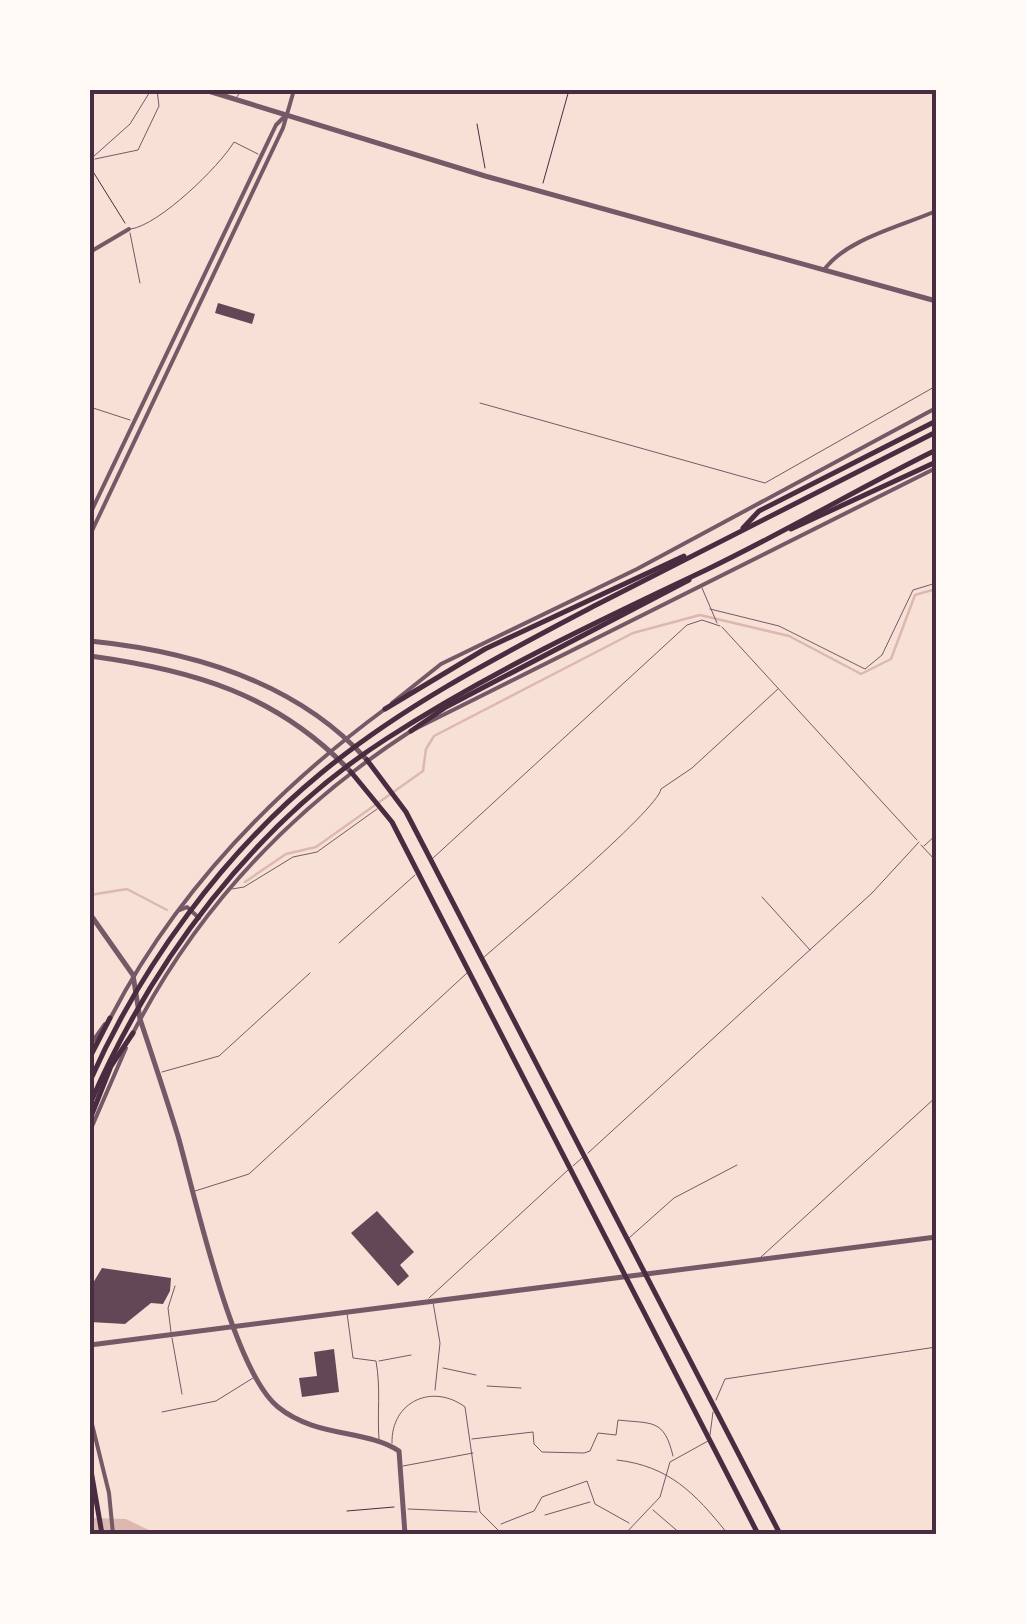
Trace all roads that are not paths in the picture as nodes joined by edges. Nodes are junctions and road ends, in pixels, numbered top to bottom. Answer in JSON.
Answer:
{"nodes":[{"id":1,"x":151,"y":90,"type":"edge"},
{"id":2,"x":158,"y":90,"type":"edge"},
{"id":3,"x":205,"y":90,"type":"edge"},
{"id":4,"x":242,"y":90,"type":"edge"},
{"id":5,"x":294,"y":90,"type":"edge"},
{"id":6,"x":235,"y":100,"type":"junction"},
{"id":7,"x":284,"y":117,"type":"junction"},
{"id":8,"x":262,"y":156,"type":"junction"},
{"id":9,"x":90,"y":163,"type":"edge"},
{"id":10,"x":936,"y":211,"type":"edge"},
{"id":11,"x":129,"y":229,"type":"junction"},
{"id":12,"x":90,"y":252,"type":"edge"},
{"id":13,"x":824,"y":270,"type":"junction"},
{"id":14,"x":140,"y":284,"type":"dead end"},
{"id":15,"x":936,"y":301,"type":"edge"},
{"id":16,"x":936,"y":386,"type":"edge"},
{"id":17,"x":480,"y":403,"type":"dead end"},
{"id":18,"x":90,"y":407,"type":"edge"},
{"id":19,"x":936,"y":408,"type":"edge"},
{"id":20,"x":143,"y":419,"type":"junction"},
{"id":21,"x":936,"y":421,"type":"edge"},
{"id":22,"x":134,"y":422,"type":"junction"},
{"id":23,"x":936,"y":432,"type":"edge"},
{"id":24,"x":936,"y":450,"type":"edge"},
{"id":25,"x":936,"y":465,"type":"edge"},
{"id":26,"x":90,"y":514,"type":"edge"},
{"id":27,"x":740,"y":532,"type":"junction"},
{"id":28,"x":90,"y":535,"type":"edge"},
{"id":29,"x":770,"y":538,"type":"junction"},
{"id":30,"x":701,"y":550,"type":"junction"},
{"id":31,"x":708,"y":568,"type":"junction"},
{"id":32,"x":936,"y":583,"type":"edge"},
{"id":33,"x":701,"y":584,"type":"junction"},
{"id":34,"x":709,"y":609,"type":"junction"},
{"id":35,"x":720,"y":626,"type":"junction"},
{"id":36,"x":90,"y":638,"type":"edge"},
{"id":37,"x":90,"y":656,"type":"edge"},
{"id":38,"x":778,"y":688,"type":"junction"},
{"id":39,"x":385,"y":709,"type":"junction"},
{"id":40,"x":412,"y":732,"type":"junction"},
{"id":41,"x":344,"y":740,"type":"junction"},
{"id":42,"x":330,"y":751,"type":"junction"},
{"id":43,"x":367,"y":760,"type":"junction"},
{"id":44,"x":351,"y":772,"type":"junction"},
{"id":45,"x":380,"y":807,"type":"junction"},
{"id":46,"x":936,"y":835,"type":"edge"},
{"id":47,"x":919,"y":842,"type":"junction"},
{"id":48,"x":923,"y":847,"type":"junction"},
{"id":49,"x":430,"y":860,"type":"junction"},
{"id":50,"x":936,"y":861,"type":"edge"},
{"id":51,"x":418,"y":872,"type":"junction"},
{"id":52,"x":229,"y":888,"type":"junction"},
{"id":53,"x":762,"y":896,"type":"dead end"},
{"id":54,"x":178,"y":911,"type":"junction"},
{"id":55,"x":90,"y":914,"type":"edge"},
{"id":56,"x":197,"y":927,"type":"junction"},
{"id":57,"x":339,"y":943,"type":"dead end"},
{"id":58,"x":810,"y":950,"type":"junction"},
{"id":59,"x":481,"y":960,"type":"junction"},
{"id":60,"x":469,"y":971,"type":"junction"},
{"id":61,"x":310,"y":973,"type":"dead end"},
{"id":62,"x":133,"y":975,"type":"junction"},
{"id":63,"x":110,"y":1018,"type":"junction"},
{"id":64,"x":140,"y":1019,"type":"junction"},
{"id":65,"x":133,"y":1034,"type":"junction"},
{"id":66,"x":90,"y":1046,"type":"edge"},
{"id":67,"x":90,"y":1056,"type":"edge"},
{"id":68,"x":158,"y":1073,"type":"junction"},
{"id":69,"x":90,"y":1081,"type":"edge"},
{"id":70,"x":936,"y":1097,"type":"edge"},
{"id":71,"x":90,"y":1104,"type":"edge"},
{"id":72,"x":90,"y":1120,"type":"edge"},
{"id":73,"x":90,"y":1131,"type":"edge"},
{"id":74,"x":584,"y":1156,"type":"junction"},
{"id":75,"x":737,"y":1165,"type":"dead end"},
{"id":76,"x":571,"y":1168,"type":"junction"},
{"id":77,"x":192,"y":1192,"type":"junction"},
{"id":78,"x":936,"y":1237,"type":"edge"},
{"id":79,"x":628,"y":1239,"type":"junction"},
{"id":80,"x":758,"y":1259,"type":"junction"},
{"id":81,"x":645,"y":1273,"type":"junction"},
{"id":82,"x":626,"y":1275,"type":"junction"},
{"id":83,"x":175,"y":1286,"type":"dead end"},
{"id":84,"x":430,"y":1300,"type":"junction"},
{"id":85,"x":346,"y":1310,"type":"junction"},
{"id":86,"x":234,"y":1324,"type":"junction"},
{"id":87,"x":171,"y":1334,"type":"junction"},
{"id":88,"x":90,"y":1345,"type":"edge"},
{"id":89,"x":936,"y":1347,"type":"edge"},
{"id":90,"x":411,"y":1355,"type":"dead end"},
{"id":91,"x":376,"y":1361,"type":"junction"},
{"id":92,"x":440,"y":1367,"type":"junction"},
{"id":93,"x":476,"y":1375,"type":"dead end"},
{"id":94,"x":256,"y":1376,"type":"junction"},
{"id":95,"x":487,"y":1386,"type":"dead end"},
{"id":96,"x":521,"y":1388,"type":"dead end"},
{"id":97,"x":182,"y":1394,"type":"dead end"},
{"id":98,"x":435,"y":1394,"type":"junction"},
{"id":99,"x":714,"y":1408,"type":"junction"},
{"id":100,"x":162,"y":1412,"type":"dead end"},
{"id":101,"x":90,"y":1416,"type":"edge"},
{"id":102,"x":379,"y":1440,"type":"junction"},
{"id":103,"x":472,"y":1440,"type":"junction"},
{"id":104,"x":709,"y":1440,"type":"junction"},
{"id":105,"x":392,"y":1446,"type":"junction"},
{"id":106,"x":473,"y":1452,"type":"junction"},
{"id":107,"x":674,"y":1459,"type":"junction"},
{"id":108,"x":617,"y":1460,"type":"dead end"},
{"id":109,"x":90,"y":1465,"type":"edge"},
{"id":110,"x":403,"y":1466,"type":"junction"},
{"id":111,"x":666,"y":1472,"type":"junction"},
{"id":112,"x":593,"y":1500,"type":"junction"},
{"id":113,"x":405,"y":1508,"type":"junction"},
{"id":114,"x":650,"y":1508,"type":"junction"},
{"id":115,"x":480,"y":1512,"type":"junction"},
{"id":116,"x":545,"y":1516,"type":"dead end"},
{"id":117,"x":498,"y":1525,"type":"junction"},
{"id":118,"x":631,"y":1525,"type":"junction"},
{"id":119,"x":626,"y":1533,"type":"edge"},
{"id":120,"x":728,"y":1533,"type":"edge"},
{"id":121,"x":102,"y":1534,"type":"edge"},
{"id":122,"x":113,"y":1534,"type":"edge"},
{"id":123,"x":405,"y":1534,"type":"edge"},
{"id":124,"x":502,"y":1534,"type":"edge"},
{"id":125,"x":608,"y":1534,"type":"edge"},
{"id":126,"x":681,"y":1534,"type":"edge"},
{"id":127,"x":758,"y":1534,"type":"edge"},
{"id":128,"x":780,"y":1534,"type":"edge"}],
"edges":[{"from":1,"to":9,"type":"lane"},
{"from":2,"to":9,"type":"lane"},
{"from":3,"to":6,"type":"street"},
{"from":4,"to":6,"type":"lane"},
{"from":5,"to":7,"type":"street"},
{"from":6,"to":7,"type":"street"},
{"from":7,"to":8,"type":"street"},
{"from":7,"to":13,"type":"street"},
{"from":7,"to":20,"type":"street"},
{"from":8,"to":11,"type":"lane"},
{"from":8,"to":22,"type":"street"},
{"from":10,"to":13,"type":"street"},
{"from":11,"to":12,"type":"street"},
{"from":11,"to":14,"type":"lane"},
{"from":13,"to":15,"type":"street"},
{"from":16,"to":17,"type":"lane"},
{"from":18,"to":22,"type":"lane"},
{"from":19,"to":39,"type":"street"},
{"from":20,"to":22,"type":"lane"},
{"from":20,"to":28,"type":"street"},
{"from":21,"to":27,"type":"main road"},
{"from":22,"to":26,"type":"street"},
{"from":23,"to":27,"type":"main road"},
{"from":24,"to":29,"type":"main road"},
{"from":25,"to":29,"type":"main road"},
{"from":25,"to":33,"type":"street"},
{"from":27,"to":30,"type":"main road"},
{"from":29,"to":31,"type":"main road"},
{"from":30,"to":39,"type":"main road"},
{"from":30,"to":69,"type":"main road"},
{"from":31,"to":40,"type":"main road"},
{"from":31,"to":71,"type":"main road"},
{"from":32,"to":34,"type":"lane"},
{"from":33,"to":34,"type":"lane"},
{"from":33,"to":40,"type":"street"},
{"from":34,"to":35,"type":"lane"},
{"from":35,"to":38,"type":"lane"},
{"from":35,"to":49,"type":"lane"},
{"from":36,"to":41,"type":"street"},
{"from":37,"to":42,"type":"street"},
{"from":38,"to":47,"type":"lane"},
{"from":38,"to":59,"type":"lane"},
{"from":39,"to":41,"type":"street"},
{"from":40,"to":43,"type":"street"},
{"from":41,"to":42,"type":"street"},
{"from":41,"to":43,"type":"street"},
{"from":42,"to":44,"type":"street"},
{"from":42,"to":54,"type":"street"},
{"from":43,"to":44,"type":"street"},
{"from":43,"to":49,"type":"main road"},
{"from":44,"to":45,"type":"main road"},
{"from":44,"to":52,"type":"street"},
{"from":45,"to":51,"type":"main road"},
{"from":45,"to":52,"type":"lane"},
{"from":46,"to":48,"type":"lane"},
{"from":47,"to":48,"type":"lane"},
{"from":47,"to":58,"type":"lane"},
{"from":48,"to":50,"type":"lane"},
{"from":49,"to":59,"type":"main road"},
{"from":51,"to":57,"type":"lane"},
{"from":51,"to":60,"type":"main road"},
{"from":52,"to":56,"type":"street"},
{"from":53,"to":58,"type":"lane"},
{"from":54,"to":56,"type":"street"},
{"from":54,"to":62,"type":"street"},
{"from":55,"to":62,"type":"street"},
{"from":56,"to":64,"type":"street"},
{"from":58,"to":74,"type":"lane"},
{"from":59,"to":74,"type":"main road"},
{"from":60,"to":76,"type":"main road"},
{"from":60,"to":77,"type":"lane"},
{"from":61,"to":68,"type":"lane"},
{"from":62,"to":63,"type":"street"},
{"from":62,"to":64,"type":"street"},
{"from":63,"to":66,"type":"street"},
{"from":63,"to":67,"type":"main road"},
{"from":64,"to":65,"type":"street"},
{"from":64,"to":68,"type":"street"},
{"from":65,"to":72,"type":"main road"},
{"from":65,"to":73,"type":"street"},
{"from":68,"to":77,"type":"street"},
{"from":70,"to":80,"type":"lane"},
{"from":74,"to":76,"type":"lane"},
{"from":74,"to":79,"type":"main road"},
{"from":75,"to":79,"type":"lane"},
{"from":76,"to":82,"type":"main road"},
{"from":76,"to":84,"type":"lane"},
{"from":77,"to":86,"type":"street"},
{"from":78,"to":80,"type":"street"},
{"from":79,"to":81,"type":"main road"},
{"from":80,"to":81,"type":"street"},
{"from":81,"to":82,"type":"street"},
{"from":81,"to":99,"type":"main road"},
{"from":82,"to":84,"type":"street"},
{"from":82,"to":104,"type":"main road"},
{"from":83,"to":87,"type":"lane"},
{"from":84,"to":85,"type":"street"},
{"from":84,"to":92,"type":"lane"},
{"from":85,"to":86,"type":"street"},
{"from":85,"to":91,"type":"lane"},
{"from":86,"to":87,"type":"street"},
{"from":86,"to":94,"type":"street"},
{"from":87,"to":88,"type":"street"},
{"from":87,"to":97,"type":"lane"},
{"from":89,"to":99,"type":"lane"},
{"from":90,"to":91,"type":"lane"},
{"from":91,"to":102,"type":"lane"},
{"from":92,"to":93,"type":"lane"},
{"from":92,"to":98,"type":"lane"},
{"from":94,"to":100,"type":"lane"},
{"from":94,"to":102,"type":"street"},
{"from":95,"to":96,"type":"lane"},
{"from":98,"to":103,"type":"lane"},
{"from":98,"to":105,"type":"lane"},
{"from":99,"to":104,"type":"lane"},
{"from":99,"to":128,"type":"main road"},
{"from":101,"to":122,"type":"street"},
{"from":102,"to":105,"type":"street"},
{"from":103,"to":106,"type":"lane"},
{"from":103,"to":107,"type":"lane"},
{"from":104,"to":107,"type":"lane"},
{"from":104,"to":127,"type":"main road"},
{"from":105,"to":110,"type":"street"},
{"from":106,"to":110,"type":"lane"},
{"from":106,"to":115,"type":"lane"},
{"from":107,"to":111,"type":"lane"},
{"from":108,"to":111,"type":"lane"},
{"from":109,"to":121,"type":"main road"},
{"from":110,"to":113,"type":"street"},
{"from":111,"to":114,"type":"lane"},
{"from":111,"to":120,"type":"lane"},
{"from":112,"to":116,"type":"lane"},
{"from":112,"to":117,"type":"lane"},
{"from":112,"to":118,"type":"lane"},
{"from":113,"to":115,"type":"lane"},
{"from":113,"to":123,"type":"street"},
{"from":114,"to":118,"type":"lane"},
{"from":114,"to":126,"type":"lane"},
{"from":115,"to":117,"type":"lane"},
{"from":117,"to":124,"type":"lane"},
{"from":118,"to":119,"type":"lane"},
{"from":119,"to":125,"type":"lane"}]}
